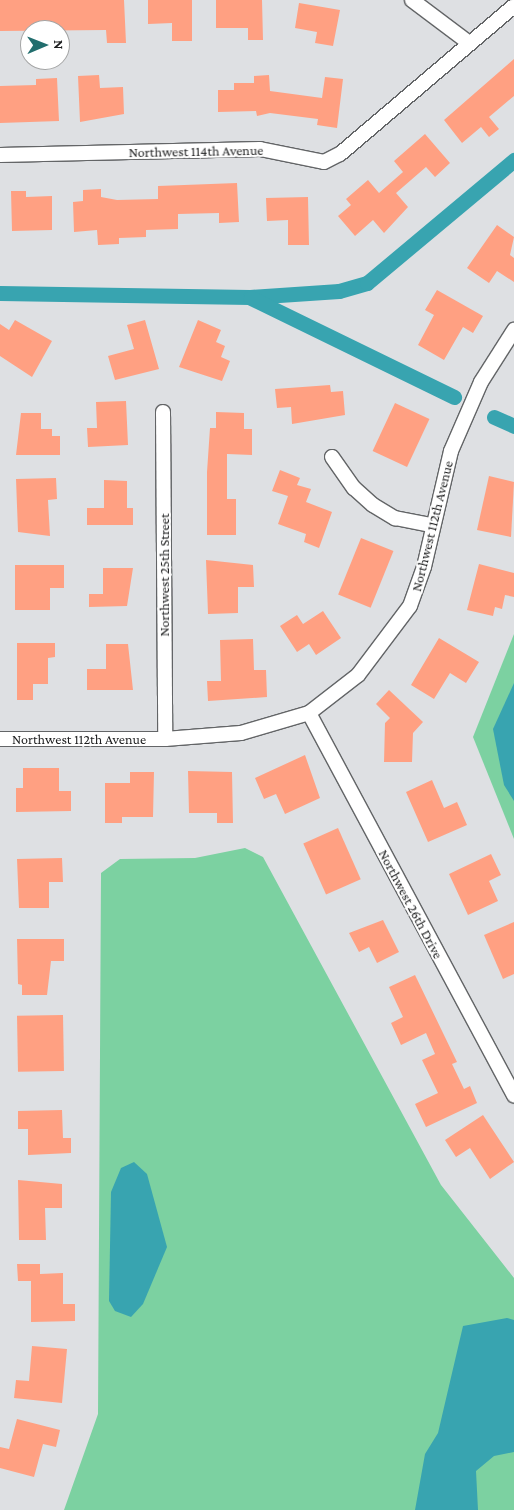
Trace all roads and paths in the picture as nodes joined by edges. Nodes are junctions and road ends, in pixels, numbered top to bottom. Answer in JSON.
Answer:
{"nodes":[{"id":1,"x":412,"y":0,"type":"edge"},
{"id":2,"x":514,"y":6,"type":"edge"},
{"id":3,"x":470,"y":43,"type":"junction"},
{"id":4,"x":0,"y":155,"type":"edge"},
{"id":5,"x":514,"y":330,"type":"edge"},
{"id":6,"x":163,"y":412,"type":"dead end"},
{"id":7,"x":332,"y":457,"type":"dead end"},
{"id":8,"x":431,"y":525,"type":"junction"},
{"id":9,"x":309,"y":713,"type":"junction"},
{"id":10,"x":165,"y":738,"type":"junction"},
{"id":11,"x":0,"y":740,"type":"edge"},
{"id":12,"x":514,"y":1095,"type":"edge"}],
"edges":[{"from":1,"to":3,"type":"street"},
{"from":2,"to":3,"type":"street","name":"Northwest 114th Avenue"},
{"from":3,"to":4,"type":"street","name":"Northwest 114th Avenue"},
{"from":5,"to":8,"type":"street","name":"Northwest 112th Avenue"},
{"from":6,"to":10,"type":"street","name":"Northwest 25th Street"},
{"from":7,"to":8,"type":"street"},
{"from":8,"to":9,"type":"street","name":"Northwest 112th Avenue"},
{"from":9,"to":10,"type":"street","name":"Northwest 112th Avenue"},
{"from":9,"to":12,"type":"street","name":"Northwest 26th Drive"},
{"from":10,"to":11,"type":"street","name":"Northwest 112th Avenue"}]}
